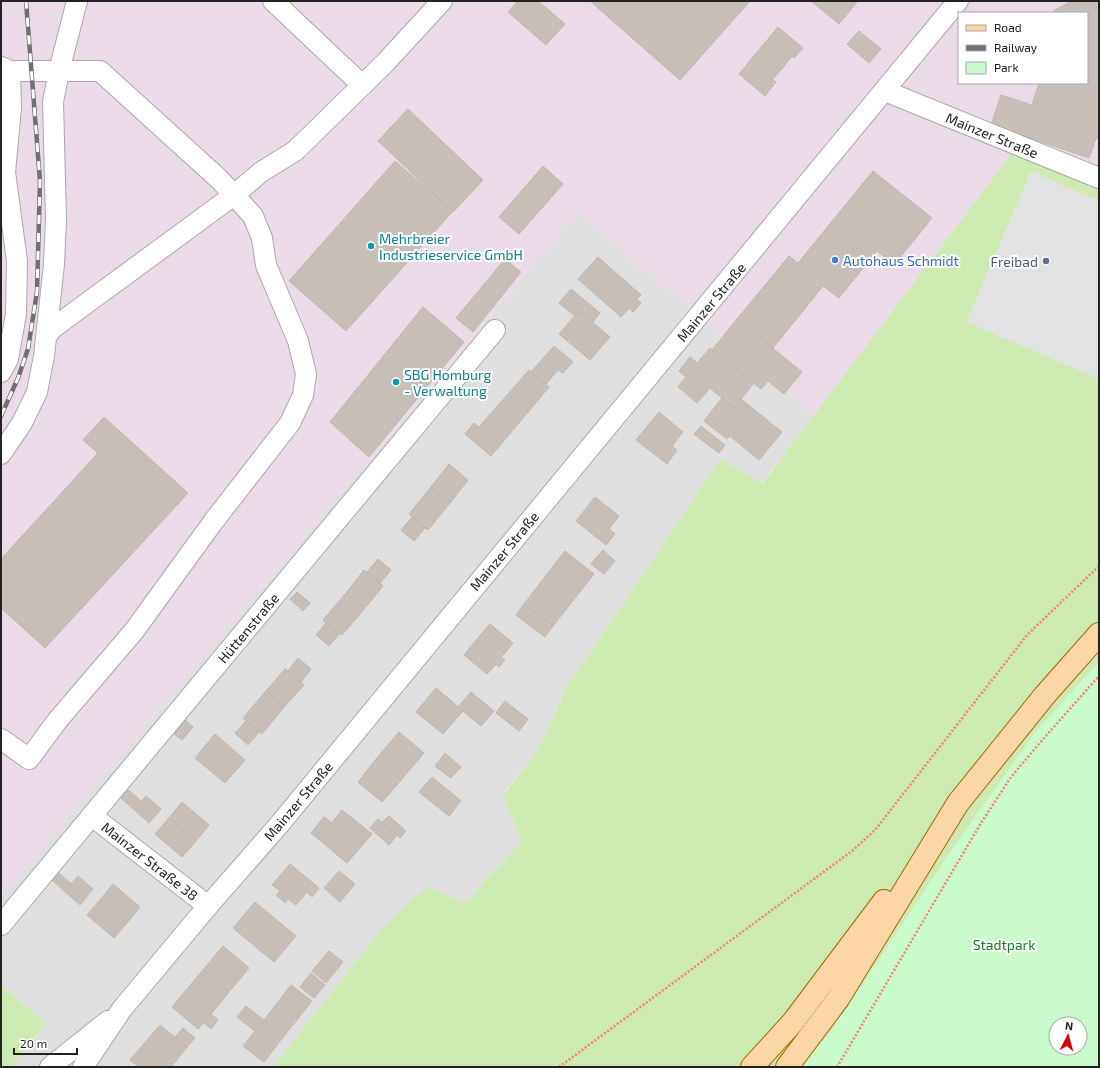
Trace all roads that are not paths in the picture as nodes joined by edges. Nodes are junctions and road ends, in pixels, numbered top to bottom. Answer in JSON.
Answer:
{"nodes":[{"id":1,"x":77,"y":1,"type":"edge"},
{"id":2,"x":273,"y":1,"type":"edge"},
{"id":3,"x":442,"y":1,"type":"edge"},
{"id":4,"x":958,"y":1,"type":"edge"},
{"id":5,"x":5,"y":69,"type":"edge"},
{"id":6,"x":59,"y":71,"type":"junction"},
{"id":7,"x":362,"y":85,"type":"junction"},
{"id":8,"x":885,"y":91,"type":"junction"},
{"id":9,"x":1099,"y":178,"type":"edge"},
{"id":10,"x":234,"y":195,"type":"junction"},
{"id":11,"x":495,"y":330,"type":"dead end"},
{"id":12,"x":47,"y":335,"type":"junction"},
{"id":13,"x":1,"y":372,"type":"edge"},
{"id":14,"x":1,"y":454,"type":"edge"},
{"id":15,"x":1099,"y":634,"type":"edge"},
{"id":16,"x":1,"y":739,"type":"edge"},
{"id":17,"x":92,"y":816,"type":"junction"},
{"id":18,"x":948,"y":820,"type":"junction"},
{"id":19,"x":208,"y":906,"type":"junction"},
{"id":20,"x":1,"y":925,"type":"edge"},
{"id":21,"x":122,"y":1010,"type":"junction"},
{"id":22,"x":84,"y":1066,"type":"edge"},
{"id":23,"x":50,"y":1067,"type":"edge"},
{"id":24,"x":752,"y":1067,"type":"edge"},
{"id":25,"x":788,"y":1067,"type":"edge"}],
"edges":[{"from":1,"to":6,"type":"street"},
{"from":2,"to":7,"type":"street"},
{"from":3,"to":7,"type":"street"},
{"from":4,"to":8,"type":"street","name":"Mainzer Straße"},
{"from":5,"to":6,"type":"street"},
{"from":5,"to":13,"type":"street"},
{"from":6,"to":10,"type":"street"},
{"from":6,"to":12,"type":"street"},
{"from":7,"to":10,"type":"street"},
{"from":8,"to":9,"type":"street","name":"Mainzer Straße"},
{"from":8,"to":19,"type":"street","name":"Mainzer Straße"},
{"from":10,"to":12,"type":"street"},
{"from":10,"to":16,"type":"street"},
{"from":11,"to":17,"type":"street","name":"Hüttenstraße"},
{"from":12,"to":14,"type":"street"},
{"from":15,"to":18,"type":"main road"},
{"from":17,"to":19,"type":"street","name":"Mainzer Straße 38"},
{"from":17,"to":20,"type":"street","name":"Hüttenstraße"},
{"from":18,"to":24,"type":"main road"},
{"from":18,"to":25,"type":"main road"},
{"from":19,"to":21,"type":"street","name":"Mainzer Straße"},
{"from":21,"to":22,"type":"street","name":"Mainzer Straße"},
{"from":21,"to":23,"type":"street","name":"Mainzer Straße"}]}
